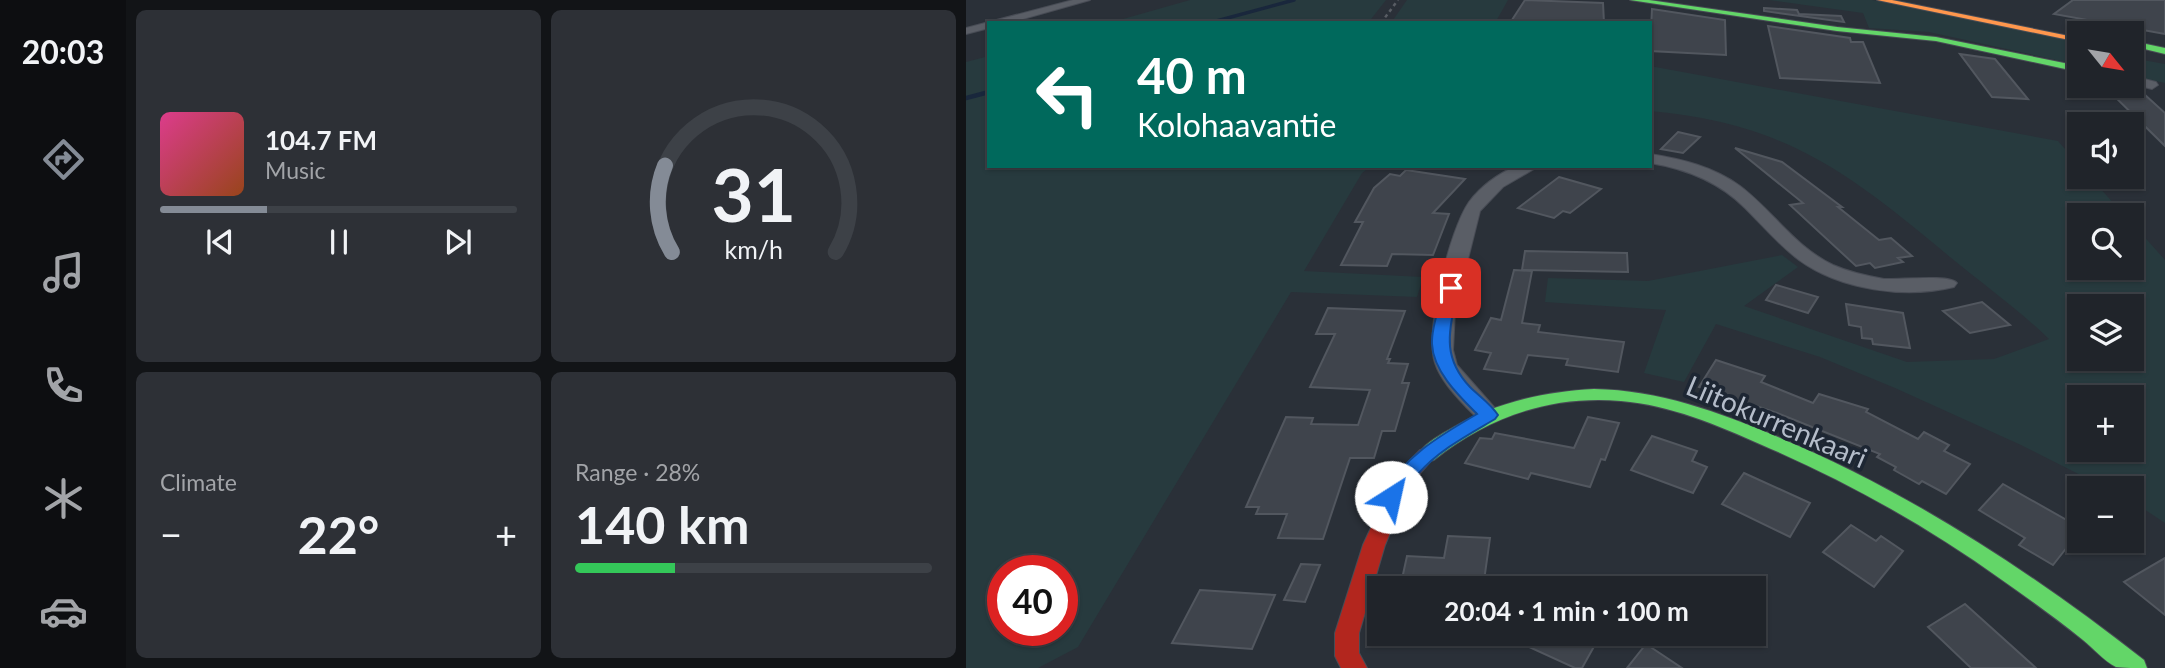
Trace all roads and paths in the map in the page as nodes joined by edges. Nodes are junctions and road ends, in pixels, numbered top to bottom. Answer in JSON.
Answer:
{"nodes":[{"id":1,"x":1085,"y":0,"type":"edge"},
{"id":2,"x":1634,"y":0,"type":"edge"},
{"id":3,"x":1881,"y":0,"type":"edge"},
{"id":4,"x":1910,"y":0,"type":"edge"},
{"id":5,"x":1004,"y":21,"type":"edge"},
{"id":6,"x":987,"y":26,"type":"edge"},
{"id":7,"x":2067,"y":30,"type":"edge"},
{"id":8,"x":966,"y":31,"type":"edge"},
{"id":9,"x":2067,"y":38,"type":"edge"},
{"id":10,"x":2144,"y":47,"type":"edge"},
{"id":11,"x":2165,"y":51,"type":"edge"},
{"id":12,"x":2144,"y":53,"type":"edge"},
{"id":13,"x":2165,"y":57,"type":"edge"},
{"id":14,"x":2067,"y":66,"type":"edge"},
{"id":15,"x":2144,"y":83,"type":"edge"},
{"id":16,"x":2152,"y":85,"type":"dead end"},
{"id":17,"x":1652,"y":158,"type":"edge"},
{"id":18,"x":1527,"y":168,"type":"edge"},
{"id":19,"x":1947,"y":283,"type":"dead end"},
{"id":20,"x":1489,"y":415,"type":"junction"},
{"id":21,"x":1355,"y":668,"type":"edge"},
{"id":22,"x":2135,"y":668,"type":"edge"}],
"edges":[{"from":1,"to":5,"type":"street"},
{"from":2,"to":14,"type":"street"},
{"from":3,"to":9,"type":"street"},
{"from":4,"to":7,"type":"street"},
{"from":6,"to":8,"type":"street"},
{"from":10,"to":11,"type":"street"},
{"from":12,"to":13,"type":"street"},
{"from":15,"to":16,"type":"street"},
{"from":17,"to":19,"type":"street"},
{"from":18,"to":20,"type":"street"},
{"from":20,"to":21,"type":"street","name":"Liitokurrenkaari"},
{"from":20,"to":22,"type":"street","name":"Liitokurrenkaari"}]}
